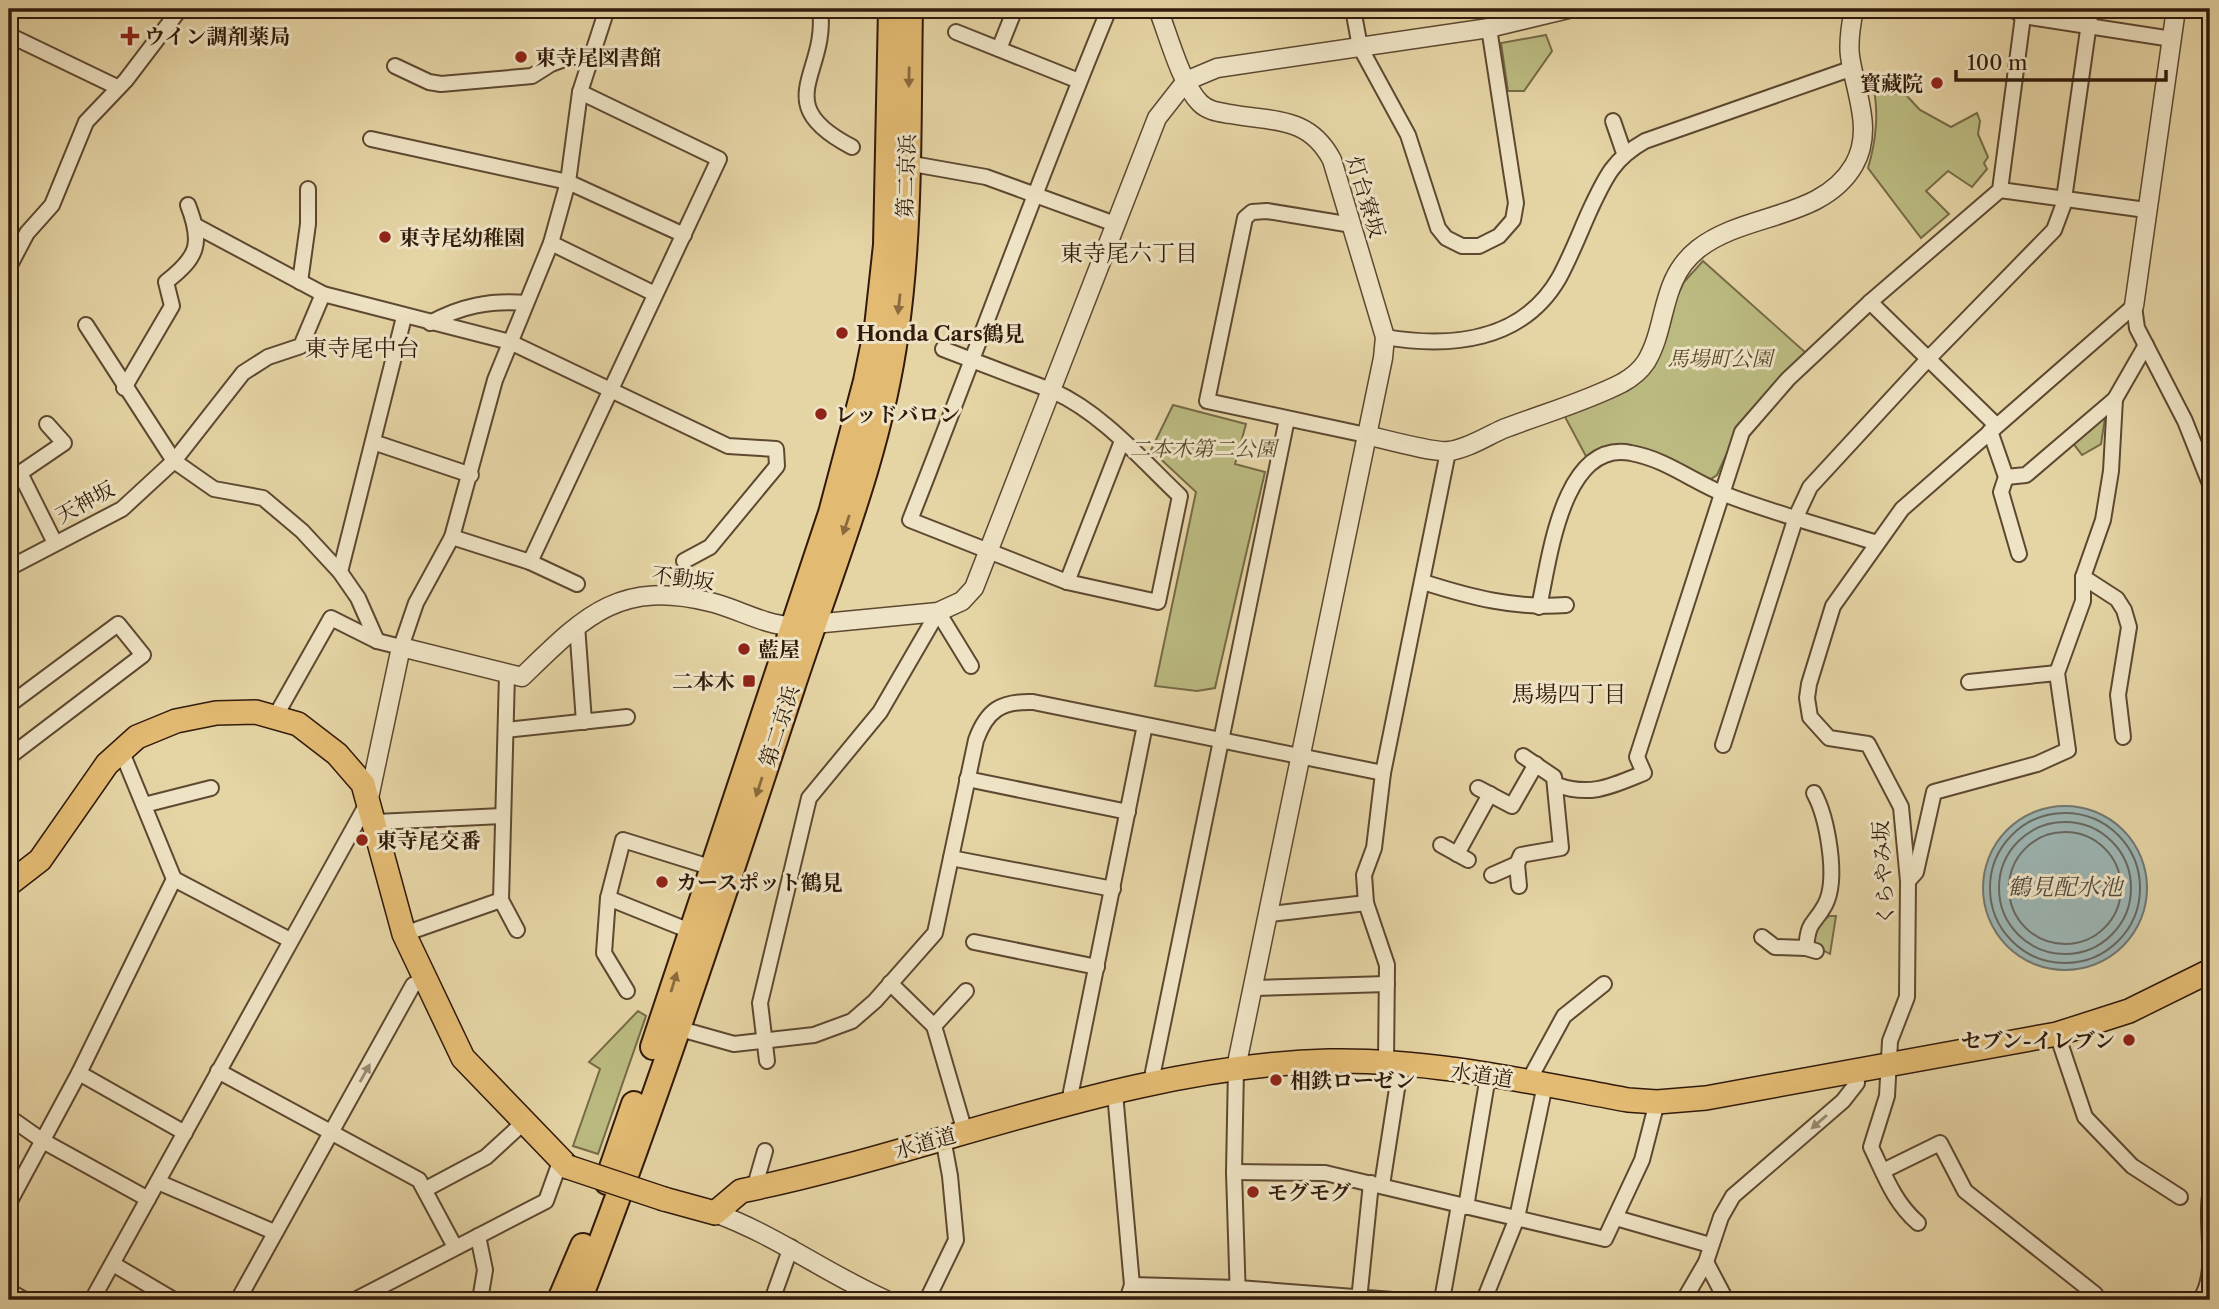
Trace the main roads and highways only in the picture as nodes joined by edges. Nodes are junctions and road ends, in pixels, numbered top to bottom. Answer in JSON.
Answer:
{"nodes":[{"id":1,"x":891,"y":9,"type":"edge"},
{"id":2,"x":909,"y":9,"type":"edge"},
{"id":3,"x":803,"y":625,"type":"junction"},
{"id":4,"x":9,"y":884,"type":"edge"},
{"id":5,"x":2210,"y":971,"type":"edge"},
{"id":6,"x":560,"y":1300,"type":"edge"},
{"id":7,"x":579,"y":1300,"type":"edge"}],
"edges":[{"from":1,"to":3,"type":"highway","name":"第二京浜"},
{"from":2,"to":3,"type":"highway","name":"第二京浜","one_way":true},
{"from":6,"to":3,"type":"highway","name":"第二京浜","one_way":true},
{"from":3,"to":7,"type":"highway","name":"第二京浜","one_way":true},
{"from":4,"to":5,"type":"main road","name":"水道道","bridge":true}]}
